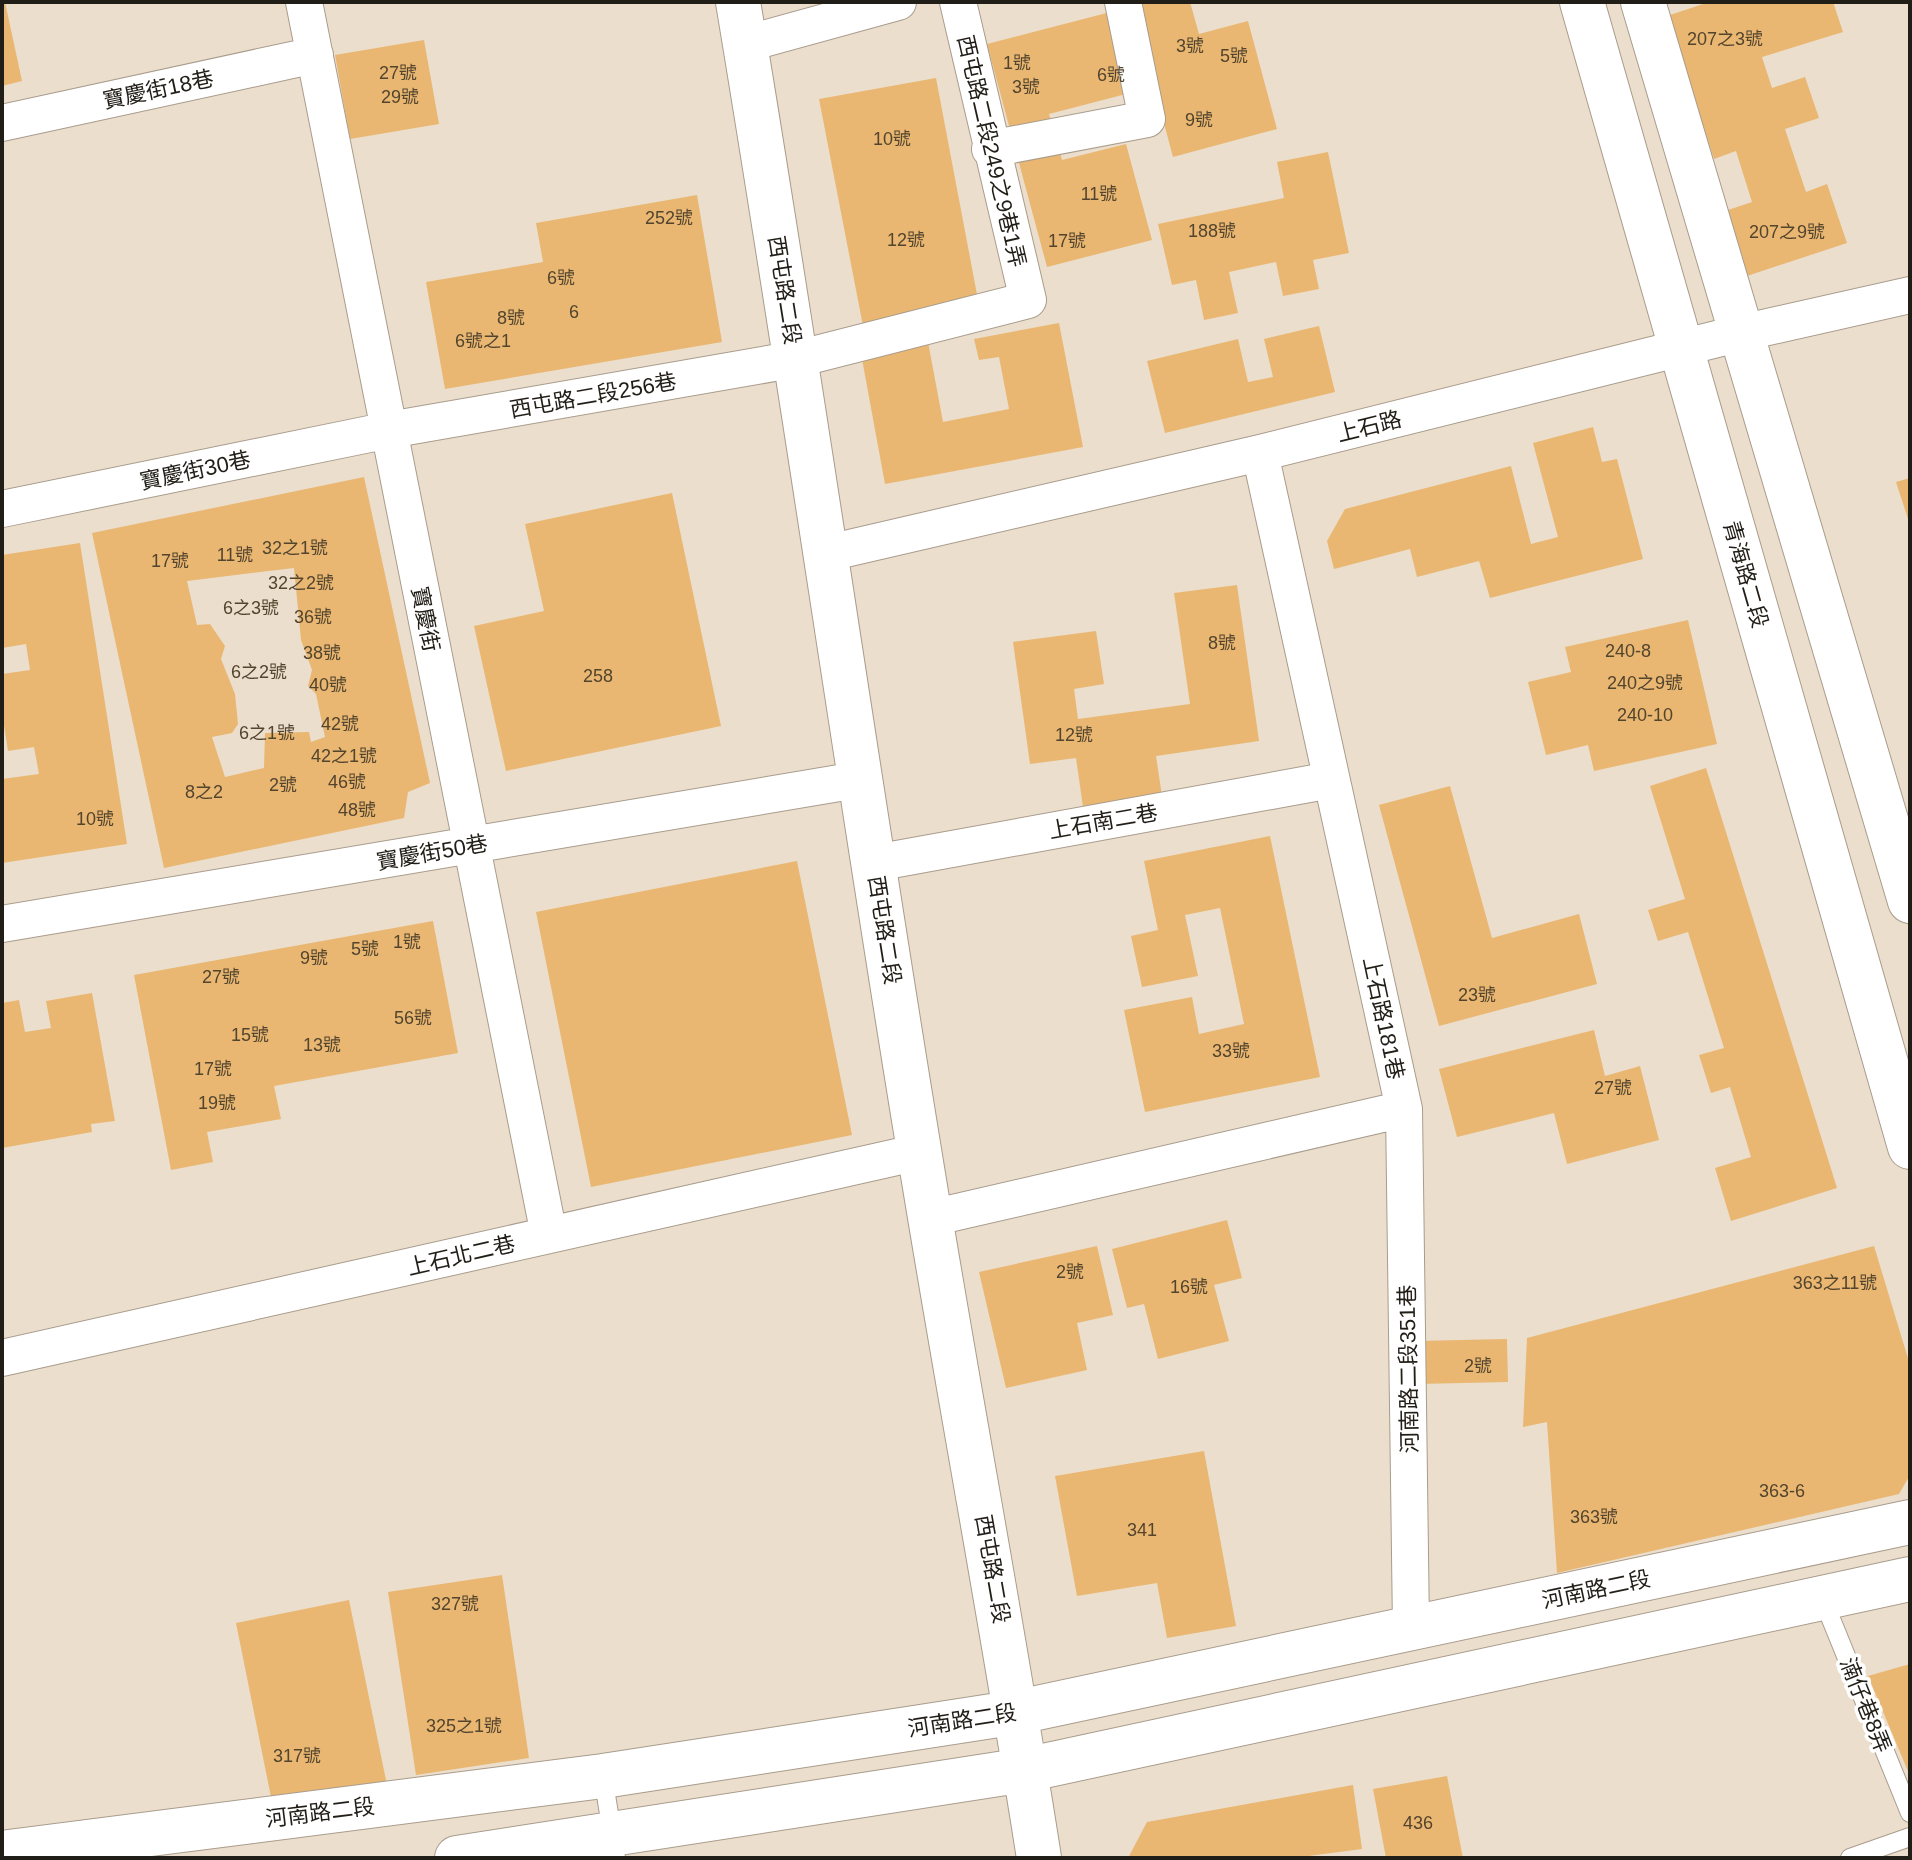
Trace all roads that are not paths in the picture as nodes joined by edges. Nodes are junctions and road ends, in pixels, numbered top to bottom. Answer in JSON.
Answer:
{"nodes":[{"id":1,"x":304,"y":2,"type":"edge"},
{"id":2,"x":898,"y":2,"type":"edge"},
{"id":3,"x":958,"y":2,"type":"edge"},
{"id":4,"x":1123,"y":2,"type":"edge"},
{"id":5,"x":1582,"y":2,"type":"edge"},
{"id":6,"x":1643,"y":2,"type":"edge"},
{"id":7,"x":741,"y":23,"type":"edge"},
{"id":8,"x":315,"y":55,"type":"junction"},
{"id":9,"x":2,"y":123,"type":"edge"},
{"id":10,"x":990,"y":149,"type":"junction"},
{"id":11,"x":1910,"y":295,"type":"edge"},
{"id":12,"x":1028,"y":300,"type":"joint"},
{"id":13,"x":1741,"y":333,"type":"junction"},
{"id":14,"x":1681,"y":348,"type":"junction"},
{"id":15,"x":797,"y":359,"type":"junction"},
{"id":16,"x":389,"y":430,"type":"junction"},
{"id":17,"x":1260,"y":453,"type":"junction"},
{"id":18,"x":2,"y":509,"type":"edge"},
{"id":19,"x":828,"y":553,"type":"junction"},
{"id":20,"x":863,"y":779,"type":"junction"},
{"id":21,"x":1331,"y":780,"type":"junction"},
{"id":22,"x":472,"y":846,"type":"junction"},
{"id":23,"x":875,"y":863,"type":"junction"},
{"id":24,"x":1910,"y":901,"type":"edge"},
{"id":25,"x":2,"y":924,"type":"edge"},
{"id":26,"x":1404,"y":1109,"type":"junction"},
{"id":27,"x":1910,"y":1147,"type":"edge"},
{"id":28,"x":919,"y":1152,"type":"junction"},
{"id":29,"x":931,"y":1218,"type":"junction"},
{"id":30,"x":549,"y":1235,"type":"junction"},
{"id":31,"x":2,"y":1358,"type":"edge"},
{"id":32,"x":1910,"y":1522,"type":"edge"},
{"id":33,"x":1910,"y":1579,"type":"edge"},
{"id":34,"x":1822,"y":1597,"type":"junction"},
{"id":35,"x":1411,"y":1628,"type":"junction"},
{"id":36,"x":1018,"y":1712,"type":"junction"},
{"id":37,"x":1025,"y":1770,"type":"junction"},
{"id":38,"x":603,"y":1776,"type":"junction"},
{"id":39,"x":1910,"y":1813,"type":"edge"},
{"id":40,"x":1910,"y":1837,"type":"edge"},
{"id":41,"x":614,"y":1846,"type":"edge"},
{"id":42,"x":2,"y":1853,"type":"edge"},
{"id":43,"x":457,"y":1858,"type":"edge"},
{"id":44,"x":1039,"y":1858,"type":"edge"},
{"id":45,"x":1850,"y":1858,"type":"edge"}],
"edges":[{"from":1,"to":8,"type":"street","name":"寶慶街"},
{"from":2,"to":7,"type":"street"},
{"from":3,"to":10,"type":"street","name":"西屯路二段249之9巷1弄"},
{"from":4,"to":10,"type":"street"},
{"from":5,"to":14,"type":"street","name":"青海路二段"},
{"from":6,"to":13,"type":"street"},
{"from":7,"to":15,"type":"street","name":"西屯路二段"},
{"from":8,"to":9,"type":"street","name":"寶慶街18巷"},
{"from":8,"to":16,"type":"street","name":"寶慶街"},
{"from":10,"to":12,"type":"street","name":"西屯路二段249之9巷1弄"},
{"from":11,"to":13,"type":"street","name":"上石路"},
{"from":12,"to":15,"type":"street","name":"西屯路二段256巷"},
{"from":13,"to":14,"type":"street","name":"上石路"},
{"from":13,"to":24,"type":"street"},
{"from":14,"to":17,"type":"street","name":"上石路"},
{"from":14,"to":27,"type":"street","name":"青海路二段"},
{"from":15,"to":16,"type":"street","name":"西屯路二段256巷"},
{"from":15,"to":19,"type":"street","name":"西屯路二段"},
{"from":16,"to":18,"type":"street","name":"寶慶街30巷"},
{"from":16,"to":22,"type":"street","name":"寶慶街"},
{"from":17,"to":19,"type":"street","name":"上石路"},
{"from":17,"to":21,"type":"street","name":"上石路181巷"},
{"from":19,"to":20,"type":"street","name":"西屯路二段"},
{"from":20,"to":22,"type":"street","name":"寶慶街50巷"},
{"from":20,"to":23,"type":"street","name":"西屯路二段"},
{"from":21,"to":23,"type":"street","name":"上石南二巷"},
{"from":21,"to":26,"type":"street","name":"上石路181巷"},
{"from":22,"to":25,"type":"street","name":"寶慶街50巷"},
{"from":22,"to":30,"type":"street","name":"寶慶街"},
{"from":23,"to":28,"type":"street","name":"西屯路二段"},
{"from":26,"to":29,"type":"street","name":"上石路181巷"},
{"from":26,"to":35,"type":"street","name":"河南路二段351巷"},
{"from":28,"to":29,"type":"street","name":"西屯路二段"},
{"from":28,"to":30,"type":"street","name":"上石北二巷"},
{"from":29,"to":36,"type":"street","name":"西屯路二段"},
{"from":30,"to":31,"type":"street","name":"上石北二巷"},
{"from":32,"to":35,"type":"street","name":"河南路二段"},
{"from":33,"to":34,"type":"street"},
{"from":34,"to":37,"type":"street"},
{"from":34,"to":39,"type":"lane","name":"湳仔巷8弄"},
{"from":35,"to":36,"type":"street","name":"河南路二段"},
{"from":36,"to":37,"type":"street","name":"西屯路二段"},
{"from":36,"to":38,"type":"street","name":"河南路二段"},
{"from":37,"to":41,"type":"street"},
{"from":37,"to":44,"type":"street","name":"西屯路二段"},
{"from":38,"to":41,"type":"lane"},
{"from":38,"to":42,"type":"street","name":"河南路二段"},
{"from":40,"to":45,"type":"lane"},
{"from":41,"to":43,"type":"street"}]}
